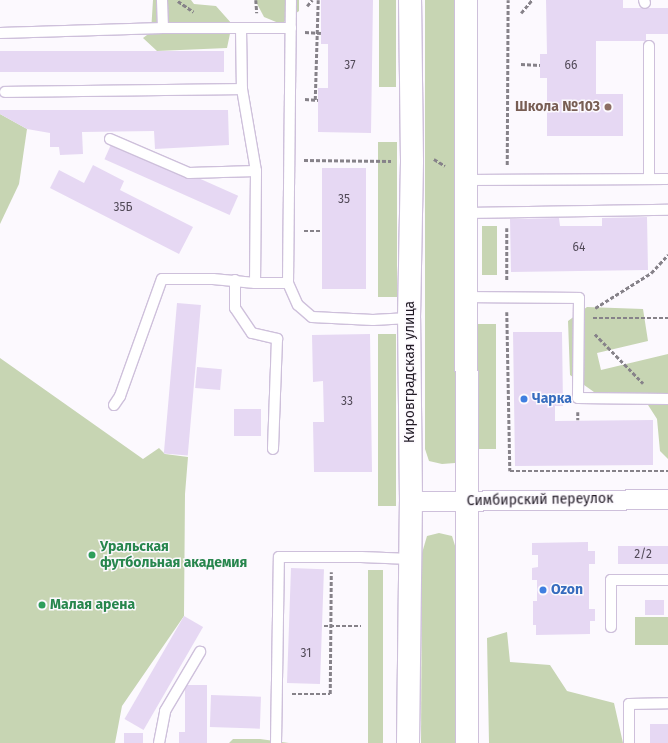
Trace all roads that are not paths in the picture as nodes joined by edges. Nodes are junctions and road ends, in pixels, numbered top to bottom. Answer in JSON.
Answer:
{"nodes":[{"id":1,"x":162,"y":0,"type":"edge"},
{"id":2,"x":291,"y":0,"type":"edge"},
{"id":3,"x":410,"y":0,"type":"edge"},
{"id":4,"x":466,"y":0,"type":"edge"},
{"id":5,"x":163,"y":28,"type":"junction"},
{"id":6,"x":241,"y":28,"type":"junction"},
{"id":7,"x":291,"y":28,"type":"junction"},
{"id":8,"x":0,"y":32,"type":"edge"},
{"id":9,"x":649,"y":46,"type":"dead end"},
{"id":10,"x":242,"y":89,"type":"junction"},
{"id":11,"x":5,"y":92,"type":"dead end"},
{"id":12,"x":110,"y":139,"type":"dead end"},
{"id":13,"x":256,"y":171,"type":"junction"},
{"id":14,"x":649,"y":178,"type":"junction"},
{"id":15,"x":667,"y":179,"type":"dead end"},
{"id":16,"x":466,"y":180,"type":"junction"},
{"id":17,"x":668,"y":210,"type":"edge"},
{"id":18,"x":466,"y":213,"type":"junction"},
{"id":19,"x":235,"y":280,"type":"junction"},
{"id":20,"x":255,"y":283,"type":"junction"},
{"id":21,"x":288,"y":283,"type":"junction"},
{"id":22,"x":466,"y":297,"type":"junction"},
{"id":23,"x":409,"y":318,"type":"junction"},
{"id":24,"x":664,"y":399,"type":"edge"},
{"id":25,"x":114,"y":405,"type":"dead end"},
{"id":26,"x":273,"y":449,"type":"dead end"},
{"id":27,"x":668,"y":499,"type":"edge"},
{"id":28,"x":411,"y":501,"type":"junction"},
{"id":29,"x":466,"y":501,"type":"junction"},
{"id":30,"x":411,"y":559,"type":"junction"},
{"id":31,"x":668,"y":580,"type":"edge"},
{"id":32,"x":611,"y":627,"type":"dead end"},
{"id":33,"x":200,"y":652,"type":"dead end"},
{"id":34,"x":668,"y":703,"type":"edge"},
{"id":35,"x":160,"y":743,"type":"edge"},
{"id":36,"x":276,"y":743,"type":"edge"},
{"id":37,"x":408,"y":743,"type":"edge"},
{"id":38,"x":467,"y":743,"type":"edge"},
{"id":39,"x":629,"y":743,"type":"edge"}],
"edges":[{"from":1,"to":5,"type":"lane"},
{"from":2,"to":7,"type":"lane"},
{"from":3,"to":23,"type":"main road","name":"Кировградская улица"},
{"from":4,"to":16,"type":"main road"},
{"from":5,"to":6,"type":"lane"},
{"from":5,"to":8,"type":"lane"},
{"from":6,"to":7,"type":"lane"},
{"from":6,"to":10,"type":"lane"},
{"from":7,"to":21,"type":"lane"},
{"from":9,"to":14,"type":"lane"},
{"from":10,"to":11,"type":"lane"},
{"from":10,"to":13,"type":"lane"},
{"from":12,"to":13,"type":"lane"},
{"from":13,"to":20,"type":"lane"},
{"from":14,"to":15,"type":"lane"},
{"from":14,"to":16,"type":"lane"},
{"from":16,"to":18,"type":"main road"},
{"from":17,"to":18,"type":"lane"},
{"from":18,"to":22,"type":"main road"},
{"from":19,"to":20,"type":"lane"},
{"from":19,"to":25,"type":"lane"},
{"from":19,"to":26,"type":"lane"},
{"from":20,"to":21,"type":"lane"},
{"from":21,"to":23,"type":"lane"},
{"from":22,"to":24,"type":"lane"},
{"from":22,"to":29,"type":"main road"},
{"from":23,"to":28,"type":"main road","name":"Кировградская улица"},
{"from":27,"to":29,"type":"street","name":"Симбирский переулок"},
{"from":28,"to":29,"type":"street","name":"Симбирский переулок"},
{"from":28,"to":30,"type":"main road","name":"Кировградская улица"},
{"from":29,"to":38,"type":"main road"},
{"from":30,"to":36,"type":"lane"},
{"from":30,"to":37,"type":"main road","name":"Кировградская улица"},
{"from":31,"to":32,"type":"lane"},
{"from":33,"to":35,"type":"lane"},
{"from":34,"to":39,"type":"lane"}]}
